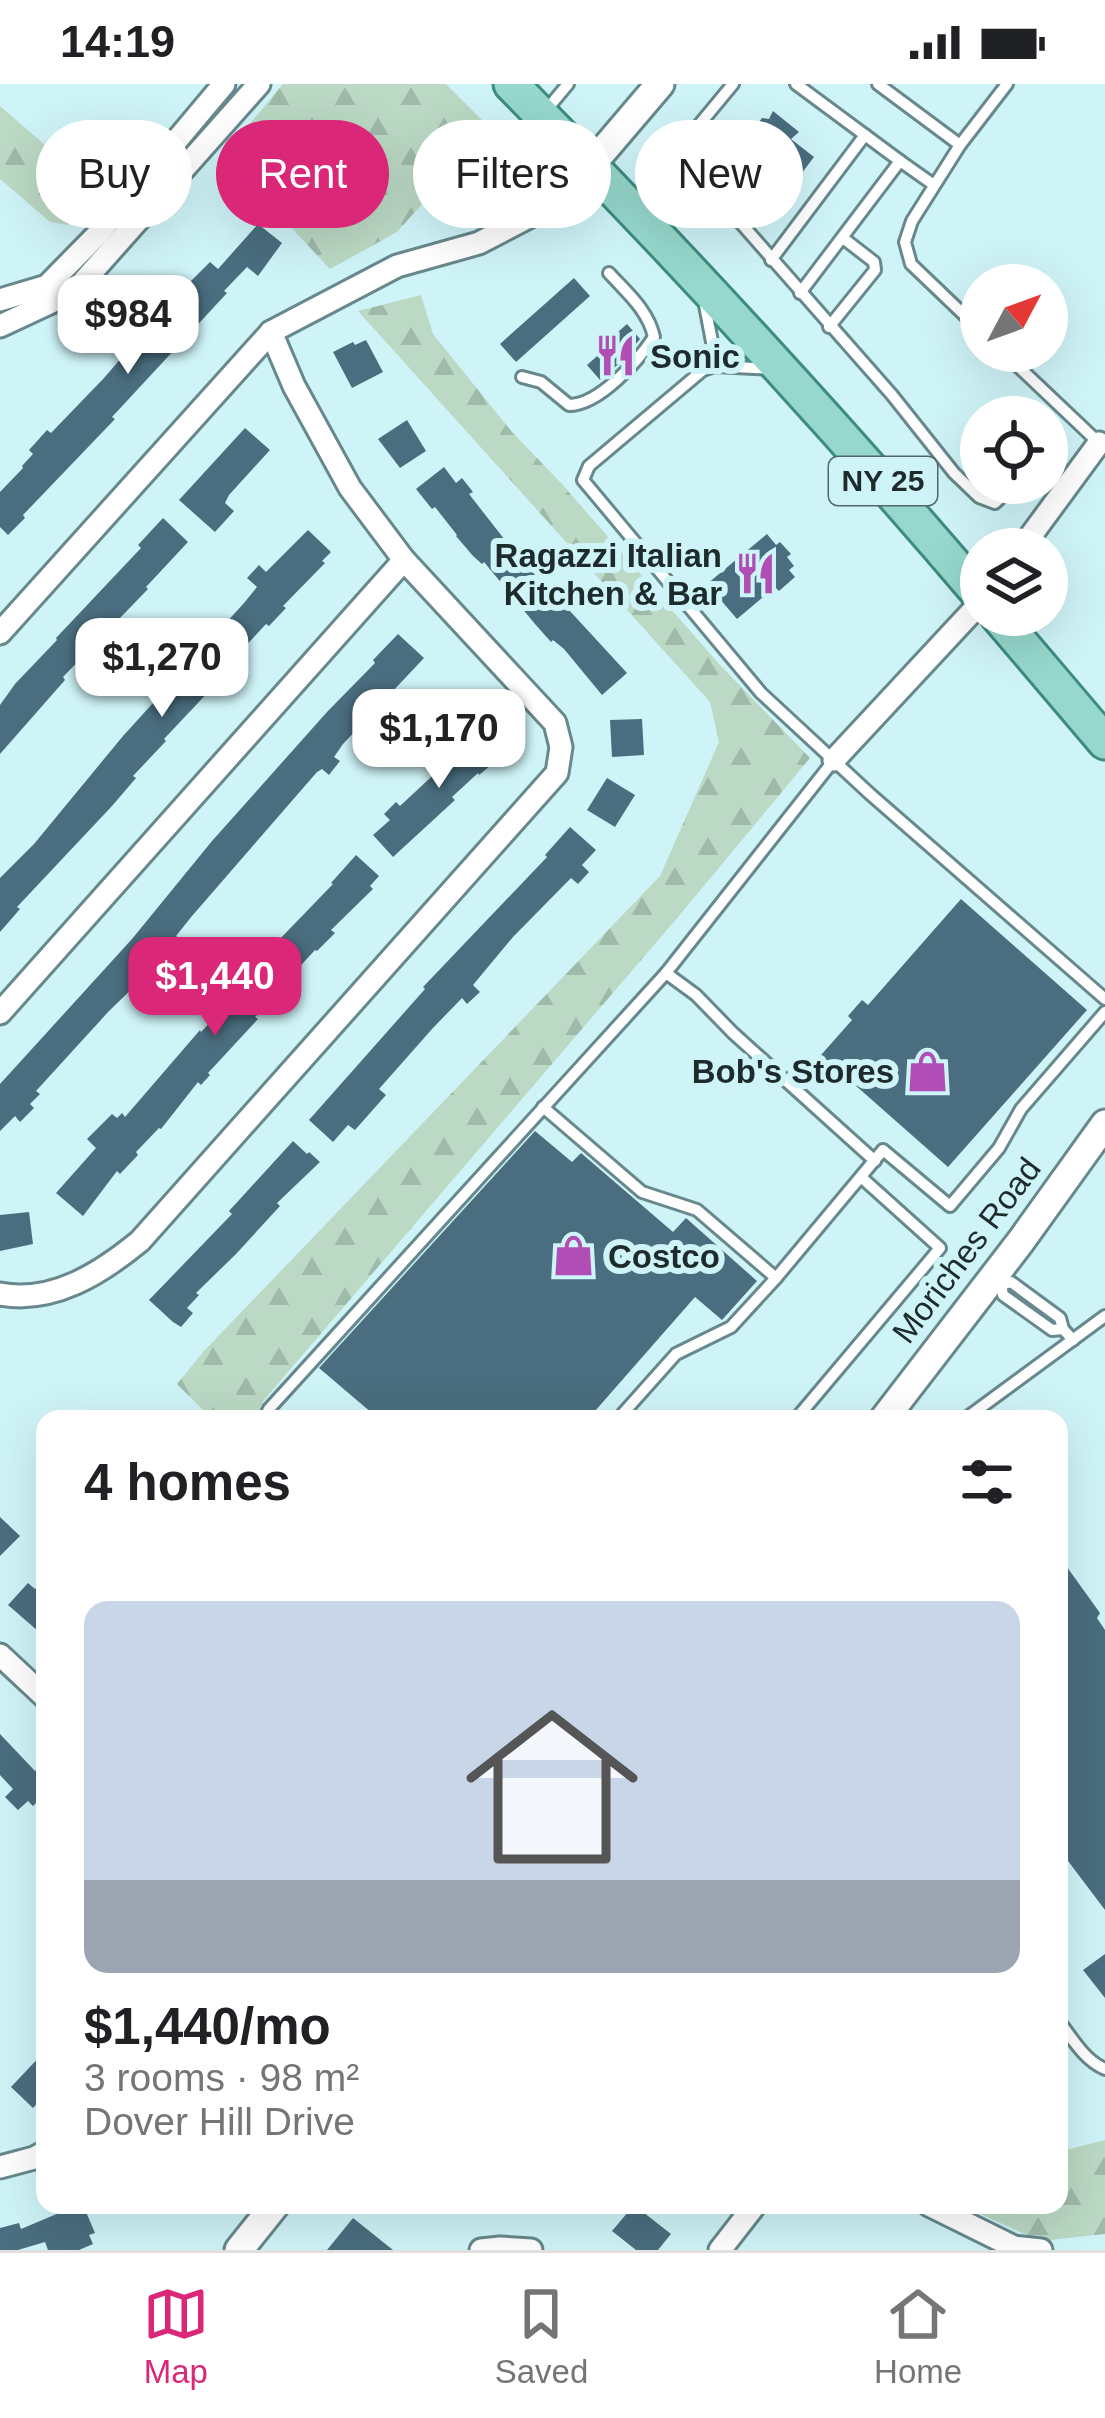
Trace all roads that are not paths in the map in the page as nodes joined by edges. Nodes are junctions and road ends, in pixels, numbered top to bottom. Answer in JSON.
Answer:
{"nodes":[{"id":1,"x":224,"y":84,"type":"edge"},
{"id":2,"x":259,"y":84,"type":"edge"},
{"id":3,"x":511,"y":84,"type":"edge"},
{"id":4,"x":568,"y":84,"type":"edge"},
{"id":5,"x":660,"y":84,"type":"edge"},
{"id":6,"x":734,"y":84,"type":"edge"},
{"id":7,"x":796,"y":84,"type":"edge"},
{"id":8,"x":878,"y":84,"type":"edge"},
{"id":9,"x":1007,"y":84,"type":"edge"},
{"id":10,"x":542,"y":116,"type":"junction"},
{"id":11,"x":546,"y":120,"type":"edge"},
{"id":12,"x":866,"y":136,"type":"junction"},
{"id":13,"x":611,"y":142,"type":"edge"},
{"id":14,"x":960,"y":146,"type":"junction"},
{"id":15,"x":900,"y":161,"type":"junction"},
{"id":16,"x":934,"y":185,"type":"junction"},
{"id":17,"x":611,"y":187,"type":"edge"},
{"id":18,"x":508,"y":228,"type":"edge"},
{"id":19,"x":843,"y":238,"type":"junction"},
{"id":20,"x":771,"y":260,"type":"junction"},
{"id":21,"x":609,"y":273,"type":"dead end"},
{"id":22,"x":701,"y":284,"type":"junction"},
{"id":23,"x":800,"y":293,"type":"junction"},
{"id":24,"x":0,"y":300,"type":"edge"},
{"id":25,"x":960,"y":311,"type":"edge"},
{"id":26,"x":0,"y":326,"type":"edge"},
{"id":27,"x":830,"y":327,"type":"junction"},
{"id":28,"x":271,"y":332,"type":"junction"},
{"id":29,"x":703,"y":370,"type":"junction"},
{"id":30,"x":781,"y":370,"type":"junction"},
{"id":31,"x":1024,"y":372,"type":"edge"},
{"id":32,"x":522,"y":377,"type":"dead end"},
{"id":33,"x":1102,"y":446,"type":"edge"},
{"id":34,"x":960,"y":478,"type":"edge"},
{"id":35,"x":1038,"y":528,"type":"edge"},
{"id":36,"x":404,"y":560,"type":"junction"},
{"id":37,"x":960,"y":574,"type":"edge"},
{"id":38,"x":960,"y":622,"type":"edge"},
{"id":39,"x":0,"y":633,"type":"edge"},
{"id":40,"x":1015,"y":636,"type":"edge"},
{"id":41,"x":1105,"y":742,"type":"edge"},
{"id":42,"x":833,"y":760,"type":"junction"},
{"id":43,"x":666,"y":973,"type":"junction"},
{"id":44,"x":1105,"y":999,"type":"edge"},
{"id":45,"x":1105,"y":1012,"type":"edge"},
{"id":46,"x":0,"y":1013,"type":"edge"},
{"id":47,"x":543,"y":1108,"type":"junction"},
{"id":48,"x":1105,"y":1124,"type":"edge"},
{"id":49,"x":874,"y":1160,"type":"junction"},
{"id":50,"x":861,"y":1177,"type":"junction"},
{"id":51,"x":776,"y":1278,"type":"junction"},
{"id":52,"x":996,"y":1281,"type":"junction"},
{"id":53,"x":0,"y":1294,"type":"edge"},
{"id":54,"x":1105,"y":1316,"type":"edge"},
{"id":55,"x":1073,"y":1340,"type":"junction"},
{"id":56,"x":268,"y":1410,"type":"edge"},
{"id":57,"x":626,"y":1410,"type":"edge"},
{"id":58,"x":804,"y":1410,"type":"edge"},
{"id":59,"x":891,"y":1410,"type":"edge"},
{"id":60,"x":977,"y":1410,"type":"edge"},
{"id":61,"x":0,"y":1655,"type":"edge"},
{"id":62,"x":36,"y":1689,"type":"edge"},
{"id":63,"x":1068,"y":2033,"type":"edge"},
{"id":64,"x":1105,"y":2069,"type":"edge"},
{"id":65,"x":36,"y":2155,"type":"edge"},
{"id":66,"x":0,"y":2167,"type":"edge"},
{"id":67,"x":268,"y":2214,"type":"edge"},
{"id":68,"x":748,"y":2214,"type":"edge"},
{"id":69,"x":947,"y":2214,"type":"edge"},
{"id":70,"x":239,"y":2250,"type":"edge"},
{"id":71,"x":482,"y":2250,"type":"edge"},
{"id":72,"x":531,"y":2250,"type":"edge"},
{"id":73,"x":720,"y":2250,"type":"edge"},
{"id":74,"x":1041,"y":2250,"type":"edge"}],
"edges":[{"from":1,"to":24,"type":"street"},
{"from":2,"to":26,"type":"street"},
{"from":3,"to":10,"type":"main road","number":"NY 25"},
{"from":4,"to":10,"type":"lane"},
{"from":5,"to":13,"type":"street"},
{"from":6,"to":20,"type":"lane"},
{"from":7,"to":12,"type":"lane"},
{"from":8,"to":14,"type":"lane"},
{"from":9,"to":14,"type":"lane"},
{"from":10,"to":11,"type":"main road","number":"NY 25"},
{"from":12,"to":15,"type":"lane"},
{"from":12,"to":20,"type":"lane"},
{"from":14,"to":16,"type":"lane"},
{"from":15,"to":16,"type":"lane"},
{"from":15,"to":19,"type":"lane"},
{"from":16,"to":25,"type":"lane"},
{"from":17,"to":22,"type":"main road","number":"NY 25"},
{"from":18,"to":28,"type":"street"},
{"from":19,"to":23,"type":"lane"},
{"from":19,"to":27,"type":"lane"},
{"from":20,"to":23,"type":"lane"},
{"from":21,"to":32,"type":"lane"},
{"from":22,"to":29,"type":"lane"},
{"from":22,"to":30,"type":"main road","number":"NY 25"},
{"from":23,"to":27,"type":"lane"},
{"from":27,"to":34,"type":"lane"},
{"from":28,"to":36,"type":"street"},
{"from":28,"to":39,"type":"street"},
{"from":29,"to":30,"type":"lane"},
{"from":29,"to":42,"type":"lane"},
{"from":30,"to":37,"type":"main road","number":"NY 25"},
{"from":31,"to":33,"type":"lane"},
{"from":33,"to":35,"type":"street"},
{"from":36,"to":46,"type":"street"},
{"from":36,"to":53,"type":"street"},
{"from":38,"to":42,"type":"street"},
{"from":40,"to":41,"type":"main road"},
{"from":42,"to":43,"type":"lane"},
{"from":42,"to":44,"type":"lane"},
{"from":43,"to":47,"type":"lane"},
{"from":43,"to":49,"type":"lane"},
{"from":45,"to":49,"type":"lane"},
{"from":47,"to":51,"type":"lane"},
{"from":47,"to":56,"type":"lane"},
{"from":48,"to":52,"type":"street","name":"Moriches Road"},
{"from":49,"to":50,"type":"lane"},
{"from":50,"to":51,"type":"lane"},
{"from":50,"to":58,"type":"lane"},
{"from":51,"to":57,"type":"lane"},
{"from":52,"to":55,"type":"lane"},
{"from":52,"to":59,"type":"street","name":"Moriches Road"},
{"from":54,"to":55,"type":"lane"},
{"from":55,"to":60,"type":"lane"},
{"from":61,"to":62,"type":"street"},
{"from":63,"to":64,"type":"lane"},
{"from":65,"to":66,"type":"street"},
{"from":67,"to":70,"type":"street"},
{"from":68,"to":73,"type":"street"},
{"from":69,"to":74,"type":"street"},
{"from":71,"to":72,"type":"street"}]}
